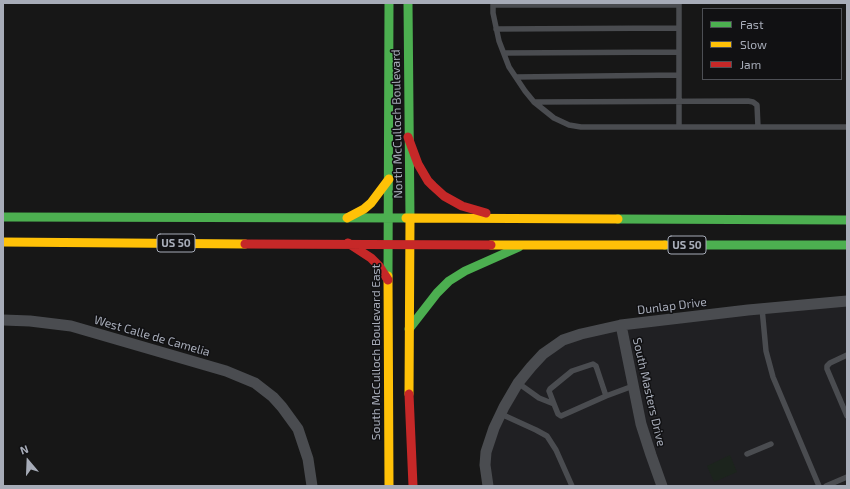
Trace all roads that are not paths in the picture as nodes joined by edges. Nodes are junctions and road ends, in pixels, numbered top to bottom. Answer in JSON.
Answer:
{"nodes":[{"id":1,"x":388,"y":3,"type":"edge"},
{"id":2,"x":408,"y":3,"type":"edge"},
{"id":3,"x":493,"y":4,"type":"edge"},
{"id":4,"x":679,"y":4,"type":"edge"},
{"id":5,"x":679,"y":28,"type":"junction"},
{"id":6,"x":496,"y":29,"type":"junction"},
{"id":7,"x":679,"y":52,"type":"junction"},
{"id":8,"x":504,"y":53,"type":"junction"},
{"id":9,"x":679,"y":75,"type":"junction"},
{"id":10,"x":516,"y":77,"type":"junction"},
{"id":11,"x":679,"y":100,"type":"junction"},
{"id":12,"x":534,"y":102,"type":"junction"},
{"id":13,"x":678,"y":127,"type":"junction"},
{"id":14,"x":758,"y":127,"type":"junction"},
{"id":15,"x":847,"y":127,"type":"edge"},
{"id":16,"x":408,"y":137,"type":"junction"},
{"id":17,"x":389,"y":180,"type":"junction"},
{"id":18,"x":3,"y":217,"type":"edge"},
{"id":19,"x":347,"y":218,"type":"junction"},
{"id":20,"x":389,"y":218,"type":"junction"},
{"id":21,"x":410,"y":219,"type":"junction"},
{"id":22,"x":511,"y":219,"type":"junction"},
{"id":23,"x":847,"y":220,"type":"edge"},
{"id":24,"x":3,"y":242,"type":"edge"},
{"id":25,"x":348,"y":243,"type":"junction"},
{"id":26,"x":388,"y":244,"type":"junction"},
{"id":27,"x":409,"y":244,"type":"junction"},
{"id":28,"x":527,"y":244,"type":"junction"},
{"id":29,"x":847,"y":245,"type":"edge"},
{"id":30,"x":388,"y":280,"type":"junction"},
{"id":31,"x":847,"y":301,"type":"edge"},
{"id":32,"x":762,"y":308,"type":"junction"},
{"id":33,"x":3,"y":320,"type":"edge"},
{"id":34,"x":621,"y":325,"type":"junction"},
{"id":35,"x":409,"y":329,"type":"junction"},
{"id":36,"x":847,"y":355,"type":"edge"},
{"id":37,"x":518,"y":383,"type":"junction"},
{"id":38,"x":633,"y":386,"type":"junction"},
{"id":39,"x":606,"y":396,"type":"junction"},
{"id":40,"x":554,"y":404,"type":"junction"},
{"id":41,"x":501,"y":414,"type":"junction"},
{"id":42,"x":847,"y":416,"type":"edge"},
{"id":43,"x":771,"y":444,"type":"dead end"},
{"id":44,"x":747,"y":454,"type":"dead end"},
{"id":45,"x":847,"y":477,"type":"edge"},
{"id":46,"x":312,"y":486,"type":"edge"},
{"id":47,"x":389,"y":486,"type":"edge"},
{"id":48,"x":413,"y":486,"type":"edge"},
{"id":49,"x":488,"y":486,"type":"edge"},
{"id":50,"x":572,"y":486,"type":"edge"},
{"id":51,"x":662,"y":486,"type":"edge"},
{"id":52,"x":819,"y":486,"type":"edge"},
{"id":53,"x":826,"y":486,"type":"edge"}],
"edges":[{"from":1,"to":17,"type":"main road","name":"North McCulloch Boulevard"},
{"from":2,"to":16,"type":"main road","name":"North McCulloch Boulevard"},
{"from":3,"to":4,"type":"lane"},
{"from":3,"to":6,"type":"lane"},
{"from":4,"to":5,"type":"lane"},
{"from":5,"to":6,"type":"lane"},
{"from":5,"to":7,"type":"lane"},
{"from":6,"to":8,"type":"lane"},
{"from":7,"to":8,"type":"lane"},
{"from":7,"to":9,"type":"lane"},
{"from":8,"to":10,"type":"lane"},
{"from":9,"to":10,"type":"lane"},
{"from":9,"to":11,"type":"lane"},
{"from":10,"to":12,"type":"lane"},
{"from":11,"to":12,"type":"lane"},
{"from":11,"to":13,"type":"lane"},
{"from":11,"to":14,"type":"lane"},
{"from":12,"to":13,"type":"lane"},
{"from":13,"to":14,"type":"lane"},
{"from":14,"to":15,"type":"lane"},
{"from":16,"to":21,"type":"main road","name":"North McCulloch Boulevard"},
{"from":16,"to":22,"type":"main road"},
{"from":17,"to":19,"type":"main road"},
{"from":17,"to":20,"type":"main road","name":"North McCulloch Boulevard"},
{"from":18,"to":19,"type":"main road","number":"US 50"},
{"from":19,"to":20,"type":"main road","number":"US 50"},
{"from":20,"to":21,"type":"main road","number":"US 50"},
{"from":20,"to":26,"type":"main road","name":"South McCulloch Boulevard East"},
{"from":21,"to":22,"type":"main road","number":"US 50"},
{"from":21,"to":27,"type":"main road","name":"North McCulloch Boulevard"},
{"from":22,"to":23,"type":"main road","number":"US 50"},
{"from":24,"to":25,"type":"main road","number":"US 50"},
{"from":25,"to":26,"type":"main road","number":"US 50"},
{"from":25,"to":30,"type":"main road"},
{"from":26,"to":27,"type":"main road","number":"US 50"},
{"from":26,"to":30,"type":"main road","name":"South McCulloch Boulevard East"},
{"from":27,"to":28,"type":"main road","number":"US 50"},
{"from":27,"to":35,"type":"main road"},
{"from":28,"to":29,"type":"main road","number":"US 50"},
{"from":28,"to":35,"type":"main road"},
{"from":30,"to":47,"type":"main road","name":"South McCulloch Boulevard East"},
{"from":31,"to":32,"type":"street","name":"Dunlap Drive"},
{"from":32,"to":34,"type":"street","name":"Dunlap Drive"},
{"from":32,"to":52,"type":"lane"},
{"from":33,"to":46,"type":"street","name":"West Calle de Camelia"},
{"from":34,"to":37,"type":"street","name":"Dunlap Drive"},
{"from":34,"to":38,"type":"street","name":"South Masters Drive"},
{"from":35,"to":48,"type":"main road"},
{"from":36,"to":42,"type":"lane"},
{"from":37,"to":40,"type":"lane"},
{"from":37,"to":41,"type":"street","name":"Dunlap Drive"},
{"from":38,"to":39,"type":"lane"},
{"from":38,"to":51,"type":"street","name":"South Masters Drive"},
{"from":39,"to":40,"type":"lane"},
{"from":39,"to":40,"type":"lane"},
{"from":41,"to":49,"type":"street","name":"Dunlap Drive"},
{"from":41,"to":50,"type":"lane"},
{"from":43,"to":44,"type":"lane"},
{"from":45,"to":53,"type":"lane"}]}
